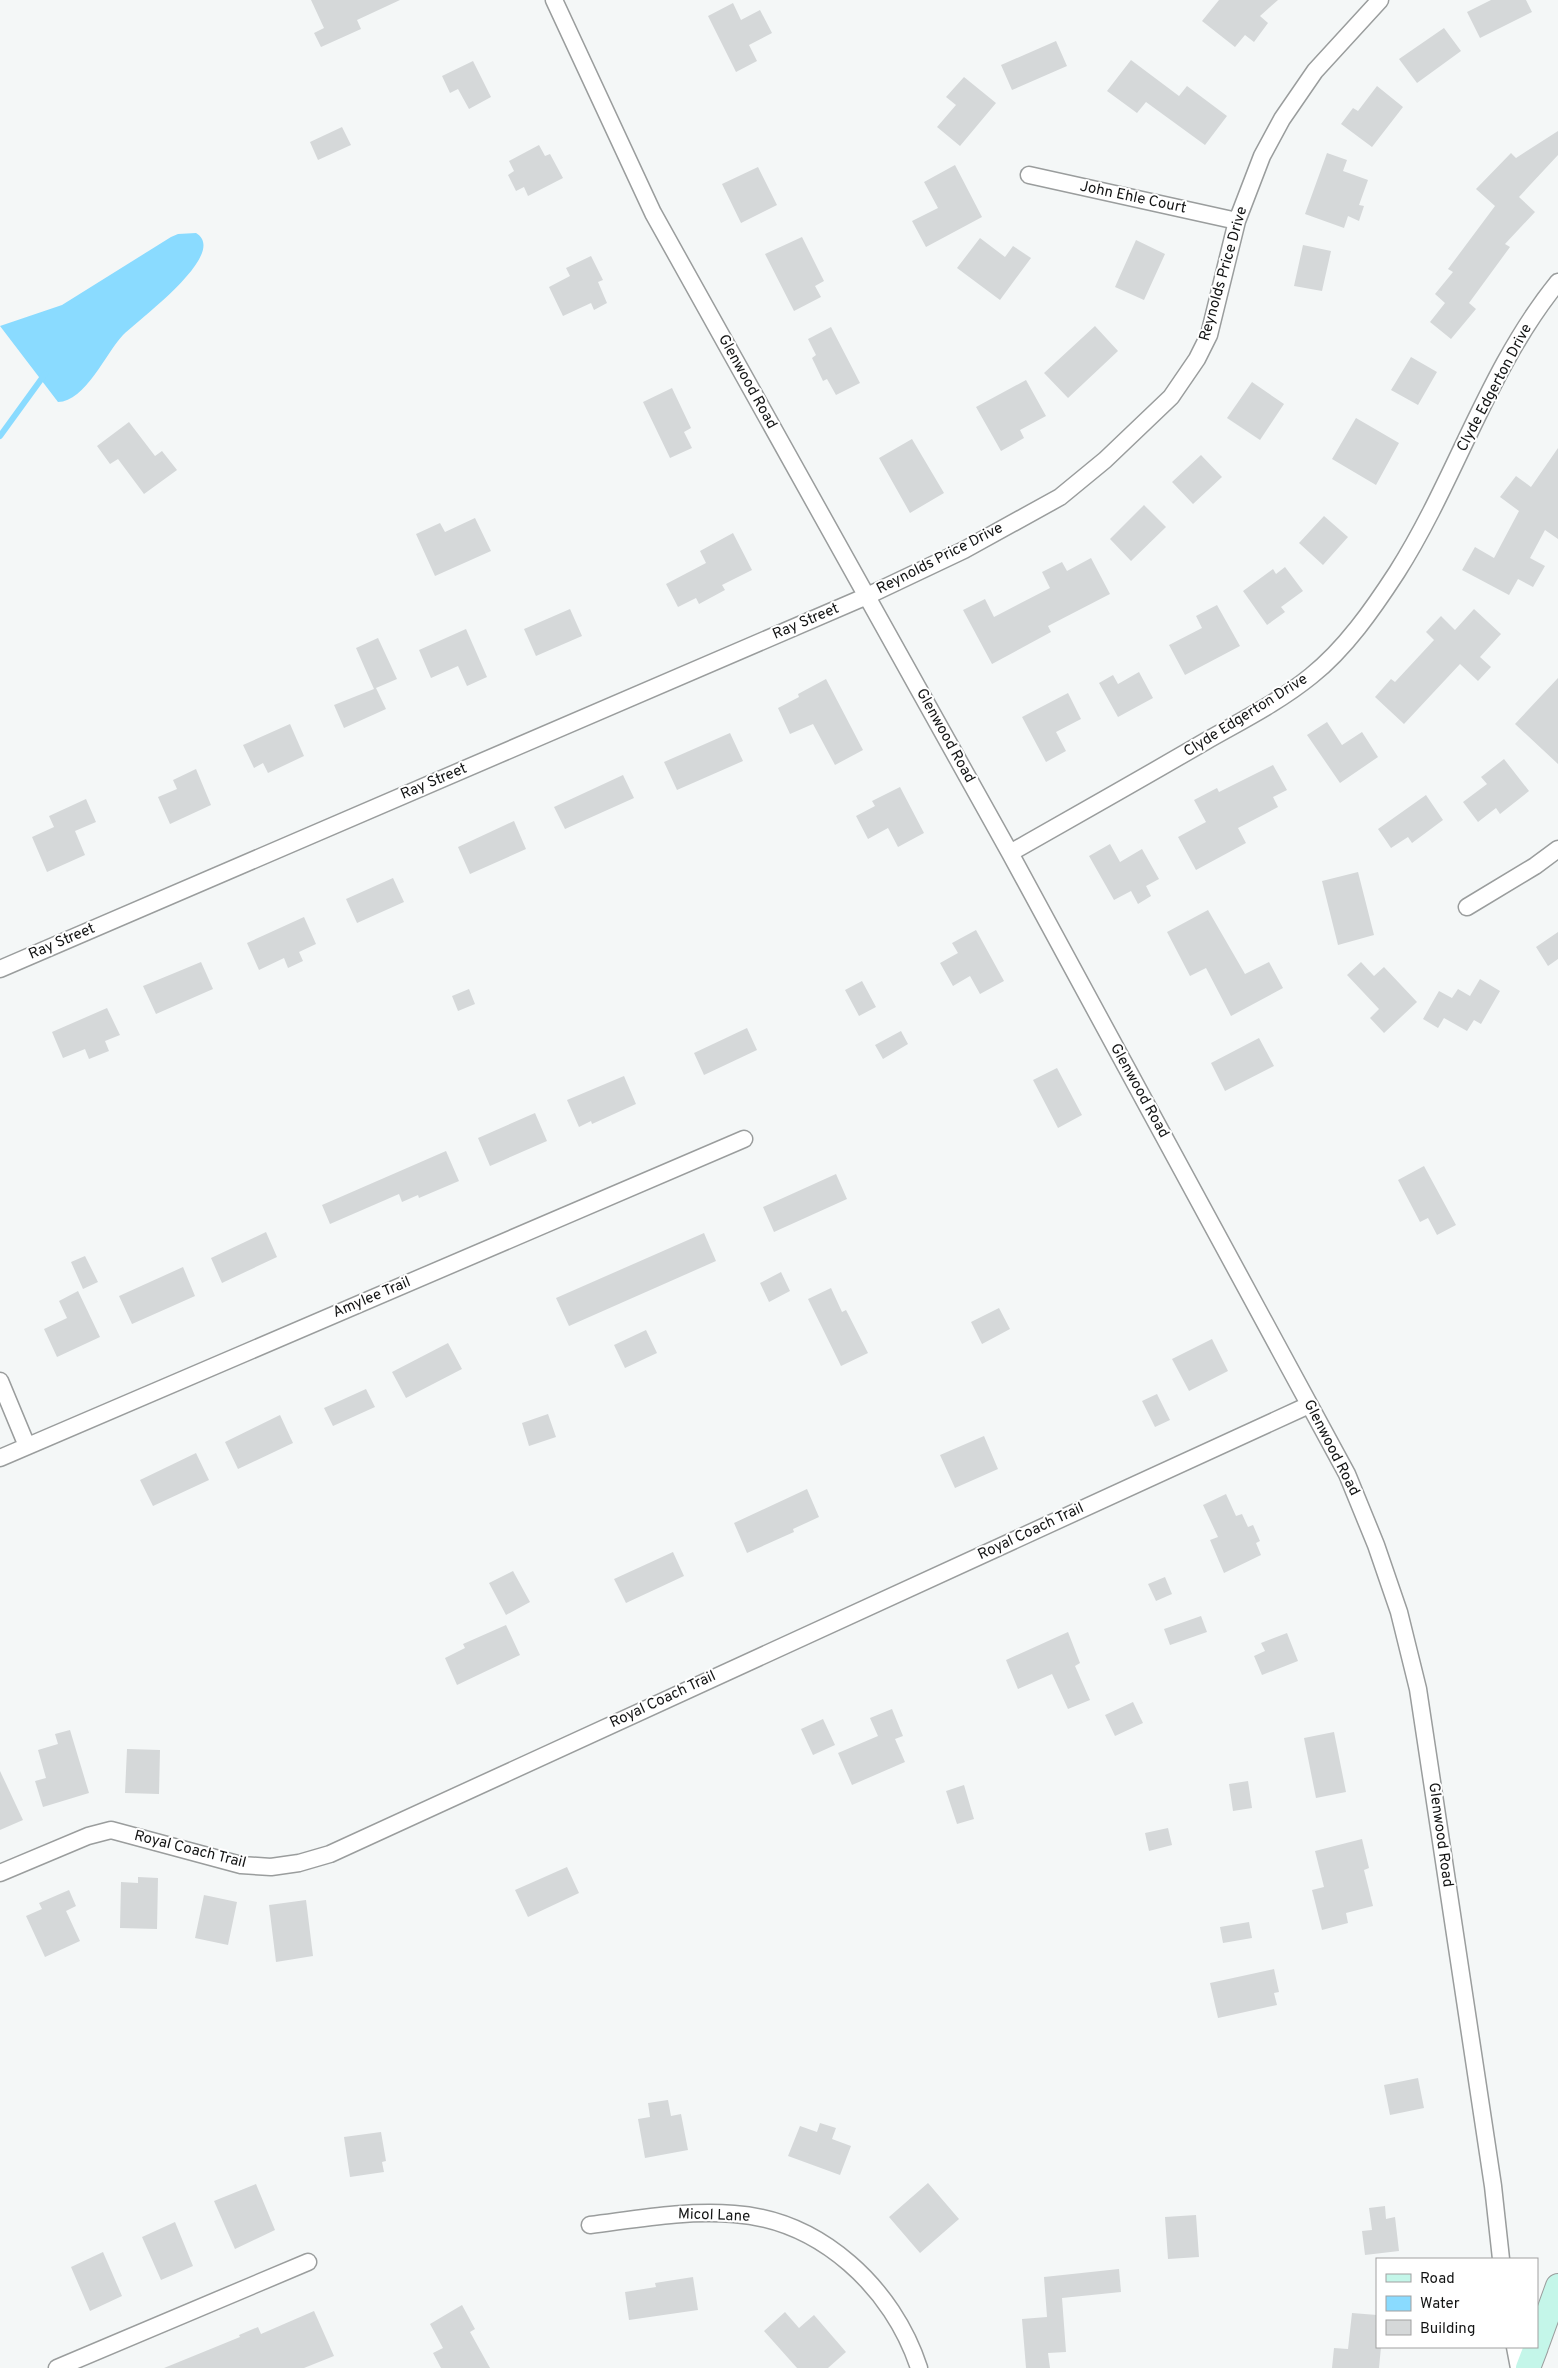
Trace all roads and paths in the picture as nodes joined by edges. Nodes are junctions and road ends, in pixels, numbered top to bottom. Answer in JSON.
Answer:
{"nodes":[{"id":1,"x":554,"y":0,"type":"edge"},
{"id":2,"x":1380,"y":0,"type":"edge"},
{"id":3,"x":1029,"y":175,"type":"dead end"},
{"id":4,"x":1237,"y":221,"type":"junction"},
{"id":5,"x":1558,"y":282,"type":"edge"},
{"id":6,"x":868,"y":596,"type":"junction"},
{"id":7,"x":1558,"y":849,"type":"edge"},
{"id":8,"x":1010,"y":853,"type":"junction"},
{"id":9,"x":1467,"y":907,"type":"dead end"},
{"id":10,"x":0,"y":969,"type":"edge"},
{"id":11,"x":744,"y":1139,"type":"dead end"},
{"id":12,"x":0,"y":1381,"type":"edge"},
{"id":13,"x":1309,"y":1405,"type":"junction"},
{"id":14,"x":27,"y":1446,"type":"junction"},
{"id":15,"x":0,"y":1458,"type":"edge"},
{"id":16,"x":0,"y":1873,"type":"edge"},
{"id":17,"x":590,"y":2225,"type":"dead end"},
{"id":18,"x":1501,"y":2258,"type":"edge"},
{"id":19,"x":308,"y":2262,"type":"dead end"},
{"id":20,"x":1558,"y":2286,"type":"edge"},
{"id":21,"x":1538,"y":2340,"type":"edge"},
{"id":22,"x":1515,"y":2348,"type":"edge"},
{"id":23,"x":1535,"y":2348,"type":"edge"},
{"id":24,"x":57,"y":2368,"type":"edge"},
{"id":25,"x":919,"y":2368,"type":"edge"},
{"id":26,"x":1519,"y":2368,"type":"edge"},
{"id":27,"x":1528,"y":2368,"type":"edge"}],
"edges":[{"from":1,"to":6,"type":"street","name":"Glenwood Road"},
{"from":2,"to":4,"type":"street","name":"Reynolds Price Drive"},
{"from":3,"to":4,"type":"street","name":"John Ehle Court"},
{"from":4,"to":6,"type":"street","name":"Reynolds Price Drive"},
{"from":5,"to":8,"type":"street","name":"Clyde Edgerton Drive"},
{"from":6,"to":8,"type":"street","name":"Glenwood Road"},
{"from":6,"to":10,"type":"street","name":"Ray Street"},
{"from":7,"to":9,"type":"street"},
{"from":8,"to":13,"type":"street","name":"Glenwood Road"},
{"from":11,"to":14,"type":"street","name":"Amylee Trail"},
{"from":12,"to":14,"type":"street"},
{"from":13,"to":16,"type":"street","name":"Royal Coach Trail"},
{"from":13,"to":18,"type":"street","name":"Glenwood Road"},
{"from":14,"to":15,"type":"street","name":"Amylee Trail"},
{"from":17,"to":25,"type":"street","name":"Micol Lane"},
{"from":19,"to":24,"type":"street"},
{"from":20,"to":21,"type":"main road"},
{"from":22,"to":26,"type":"street"},
{"from":23,"to":27,"type":"main road"}]}
